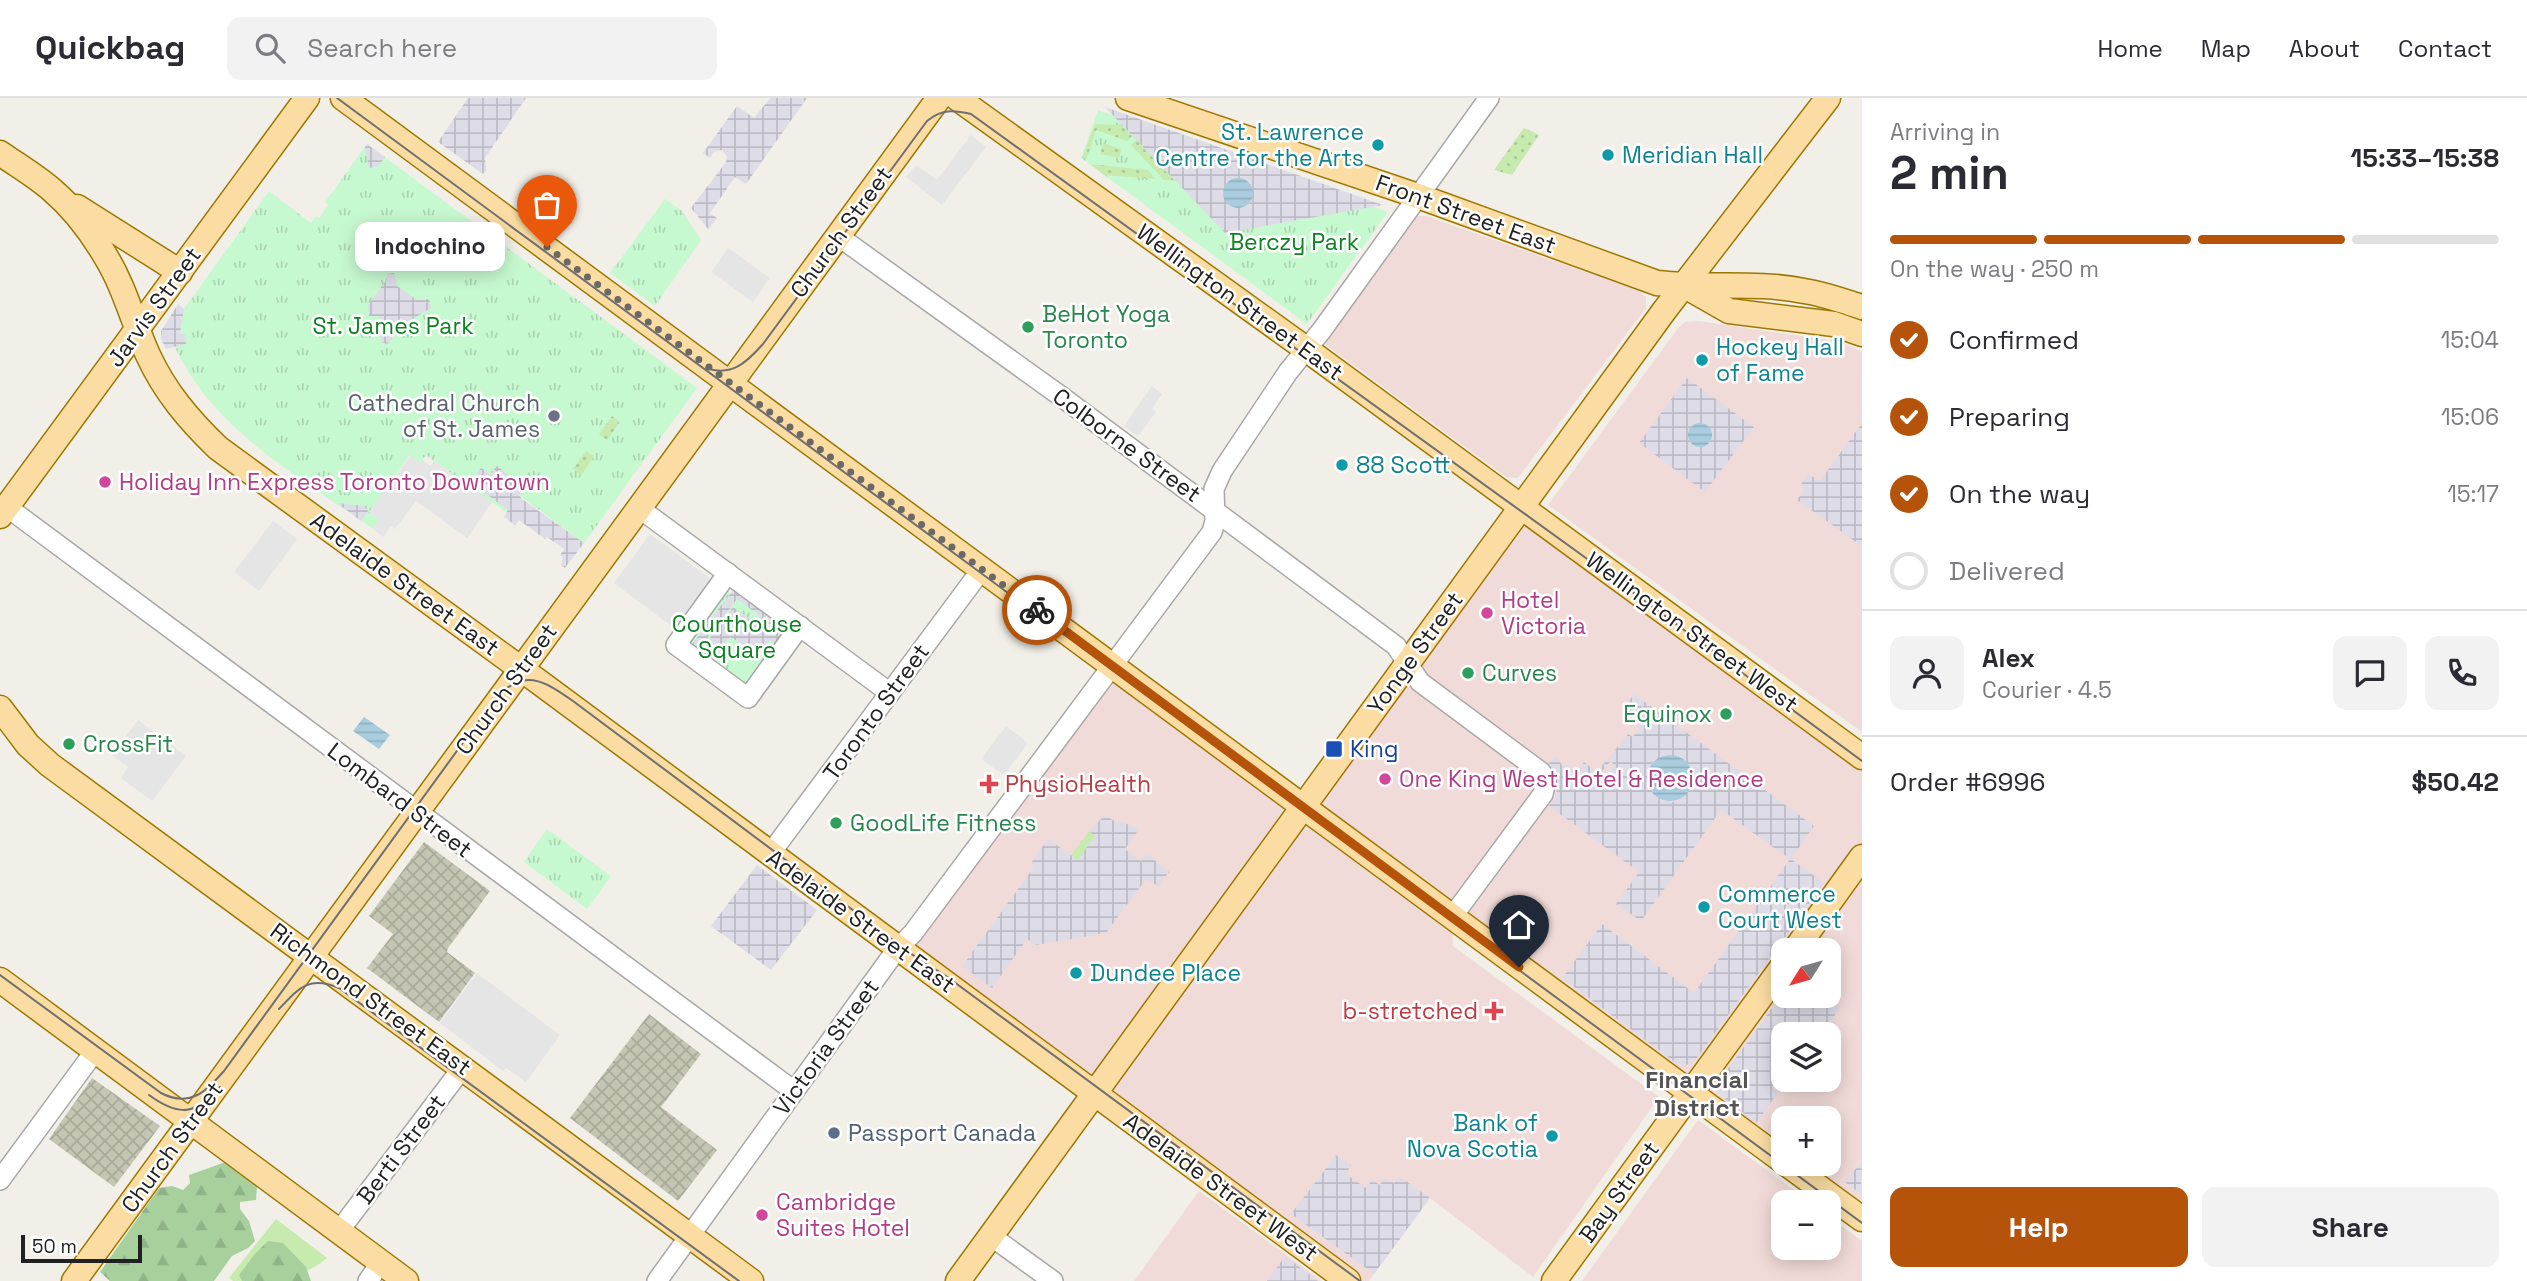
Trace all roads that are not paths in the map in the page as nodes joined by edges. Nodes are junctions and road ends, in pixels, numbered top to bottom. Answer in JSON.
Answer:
{"nodes":[{"id":1,"x":307,"y":98,"type":"edge"},
{"id":2,"x":343,"y":98,"type":"edge"},
{"id":3,"x":939,"y":98,"type":"edge"},
{"id":4,"x":957,"y":98,"type":"edge"},
{"id":5,"x":1128,"y":98,"type":"edge"},
{"id":6,"x":1489,"y":98,"type":"edge"},
{"id":7,"x":1828,"y":98,"type":"edge"},
{"id":8,"x":0,"y":153,"type":"edge"},
{"id":9,"x":52,"y":191,"type":"junction"},
{"id":10,"x":1418,"y":196,"type":"junction"},
{"id":11,"x":838,"y":236,"type":"junction"},
{"id":12,"x":180,"y":272,"type":"junction"},
{"id":13,"x":1685,"y":286,"type":"junction"},
{"id":14,"x":1813,"y":293,"type":"junction"},
{"id":15,"x":1862,"y":307,"type":"edge"},
{"id":16,"x":1808,"y":320,"type":"junction"},
{"id":17,"x":139,"y":329,"type":"junction"},
{"id":18,"x":1862,"y":334,"type":"edge"},
{"id":19,"x":1306,"y":349,"type":"junction"},
{"id":20,"x":731,"y":383,"type":"junction"},
{"id":21,"x":1522,"y":507,"type":"junction"},
{"id":22,"x":639,"y":508,"type":"junction"},
{"id":23,"x":1213,"y":509,"type":"junction"},
{"id":24,"x":4,"y":512,"type":"edge"},
{"id":25,"x":982,"y":569,"type":"junction"},
{"id":26,"x":728,"y":573,"type":"junction"},
{"id":27,"x":800,"y":626,"type":"junction"},
{"id":28,"x":1409,"y":663,"type":"junction"},
{"id":29,"x":1112,"y":666,"type":"junction"},
{"id":30,"x":521,"y":669,"type":"junction"},
{"id":31,"x":890,"y":693,"type":"junction"},
{"id":32,"x":0,"y":708,"type":"edge"},
{"id":33,"x":0,"y":734,"type":"edge"},
{"id":34,"x":28,"y":745,"type":"junction"},
{"id":35,"x":1862,"y":757,"type":"edge"},
{"id":36,"x":1303,"y":807,"type":"junction"},
{"id":37,"x":417,"y":812,"type":"junction"},
{"id":38,"x":771,"y":854,"type":"junction"},
{"id":39,"x":1862,"y":857,"type":"edge"},
{"id":40,"x":1452,"y":917,"type":"junction"},
{"id":41,"x":1804,"y":938,"type":"edge"},
{"id":42,"x":897,"y":949,"type":"junction"},
{"id":43,"x":313,"y":957,"type":"junction"},
{"id":44,"x":0,"y":980,"type":"edge"},
{"id":45,"x":1771,"y":983,"type":"edge"},
{"id":46,"x":95,"y":1051,"type":"junction"},
{"id":47,"x":463,"y":1067,"type":"junction"},
{"id":48,"x":794,"y":1091,"type":"junction"},
{"id":49,"x":1691,"y":1093,"type":"junction"},
{"id":50,"x":1095,"y":1094,"type":"junction"},
{"id":51,"x":191,"y":1122,"type":"junction"},
{"id":52,"x":1771,"y":1152,"type":"edge"},
{"id":53,"x":1804,"y":1176,"type":"edge"},
{"id":54,"x":0,"y":1180,"type":"edge"},
{"id":55,"x":1862,"y":1219,"type":"edge"},
{"id":56,"x":339,"y":1231,"type":"junction"},
{"id":57,"x":690,"y":1236,"type":"junction"},
{"id":58,"x":991,"y":1236,"type":"junction"},
{"id":59,"x":374,"y":1272,"type":"edge"},
{"id":60,"x":74,"y":1281,"type":"edge"},
{"id":61,"x":406,"y":1281,"type":"edge"},
{"id":62,"x":657,"y":1281,"type":"edge"},
{"id":63,"x":751,"y":1281,"type":"edge"},
{"id":64,"x":958,"y":1281,"type":"edge"},
{"id":65,"x":1053,"y":1281,"type":"edge"},
{"id":66,"x":1348,"y":1281,"type":"edge"},
{"id":67,"x":1554,"y":1281,"type":"edge"}],
"edges":[{"from":1,"to":12,"type":"main road","name":"Jarvis Street"},
{"from":2,"to":20,"type":"main road"},
{"from":3,"to":11,"type":"main road","name":"Church Street"},
{"from":4,"to":19,"type":"main road","name":"Wellington Street East"},
{"from":5,"to":10,"type":"main road","name":"Front Street East"},
{"from":6,"to":10,"type":"street","name":"Victoria Street"},
{"from":7,"to":13,"type":"main road","name":"Yonge Street"},
{"from":8,"to":9,"type":"main road","name":"Adelaide Street East"},
{"from":9,"to":12,"type":"main road"},
{"from":9,"to":17,"type":"main road","name":"Adelaide Street East"},
{"from":10,"to":13,"type":"main road","name":"Front Street East"},
{"from":10,"to":19,"type":"street","name":"Victoria Street"},
{"from":11,"to":20,"type":"main road","name":"Church Street"},
{"from":11,"to":23,"type":"street","name":"Colborne Street"},
{"from":12,"to":17,"type":"main road","name":"Jarvis Street"},
{"from":13,"to":14,"type":"main road"},
{"from":13,"to":16,"type":"main road"},
{"from":13,"to":21,"type":"main road","name":"Yonge Street"},
{"from":14,"to":15,"type":"main road"},
{"from":14,"to":16,"type":"main road"},
{"from":16,"to":18,"type":"main road"},
{"from":17,"to":24,"type":"main road","name":"Jarvis Street"},
{"from":17,"to":30,"type":"main road","name":"Adelaide Street East"},
{"from":19,"to":21,"type":"main road","name":"Wellington Street East"},
{"from":19,"to":23,"type":"street","name":"Victoria Street"},
{"from":20,"to":22,"type":"main road","name":"Church Street"},
{"from":20,"to":25,"type":"main road"},
{"from":21,"to":28,"type":"main road","name":"Yonge Street"},
{"from":21,"to":35,"type":"main road","name":"Wellington Street West"},
{"from":22,"to":26,"type":"street"},
{"from":22,"to":30,"type":"main road","name":"Church Street"},
{"from":23,"to":28,"type":"street","name":"Colborne Street"},
{"from":23,"to":29,"type":"street","name":"Victoria Street"},
{"from":24,"to":37,"type":"street","name":"Lombard Street"},
{"from":25,"to":29,"type":"main road"},
{"from":25,"to":31,"type":"street","name":"Toronto Street"},
{"from":26,"to":27,"type":"street"},
{"from":26,"to":27,"type":"street"},
{"from":27,"to":31,"type":"street"},
{"from":28,"to":36,"type":"main road","name":"Yonge Street"},
{"from":28,"to":40,"type":"street","name":"Colborne Street"},
{"from":29,"to":36,"type":"main road"},
{"from":29,"to":42,"type":"street","name":"Victoria Street"},
{"from":30,"to":37,"type":"main road","name":"Church Street"},
{"from":30,"to":38,"type":"main road","name":"Adelaide Street East"},
{"from":31,"to":38,"type":"street","name":"Toronto Street"},
{"from":32,"to":34,"type":"main road","name":"Richmond Street East"},
{"from":33,"to":34,"type":"main road"},
{"from":34,"to":43,"type":"main road","name":"Richmond Street East"},
{"from":36,"to":40,"type":"main road"},
{"from":36,"to":50,"type":"main road","name":"Yonge Street"},
{"from":37,"to":43,"type":"main road","name":"Church Street"},
{"from":37,"to":48,"type":"street","name":"Lombard Street"},
{"from":38,"to":42,"type":"main road","name":"Adelaide Street East"},
{"from":39,"to":41,"type":"main road"},
{"from":40,"to":49,"type":"main road"},
{"from":42,"to":48,"type":"street","name":"Victoria Street"},
{"from":42,"to":50,"type":"main road","name":"Adelaide Street East"},
{"from":43,"to":47,"type":"main road","name":"Richmond Street East"},
{"from":43,"to":51,"type":"main road","name":"Church Street"},
{"from":44,"to":46,"type":"main road"},
{"from":45,"to":49,"type":"main road","name":"Bay Street"},
{"from":46,"to":51,"type":"main road"},
{"from":46,"to":54,"type":"street"},
{"from":47,"to":56,"type":"street","name":"Berti Street"},
{"from":47,"to":57,"type":"main road","name":"Richmond Street East"},
{"from":48,"to":57,"type":"street","name":"Victoria Street"},
{"from":49,"to":52,"type":"main road"},
{"from":49,"to":67,"type":"main road","name":"Bay Street"},
{"from":50,"to":58,"type":"main road","name":"Yonge Street"},
{"from":50,"to":66,"type":"main road","name":"Adelaide Street West"},
{"from":51,"to":56,"type":"main road"},
{"from":51,"to":60,"type":"main road","name":"Church Street"},
{"from":53,"to":55,"type":"main road"},
{"from":56,"to":59,"type":"main road"},
{"from":57,"to":62,"type":"street","name":"Victoria Street"},
{"from":57,"to":63,"type":"main road","name":"Richmond Street East"},
{"from":58,"to":64,"type":"main road","name":"Yonge Street"},
{"from":58,"to":65,"type":"street"},
{"from":59,"to":61,"type":"main road"}]}
